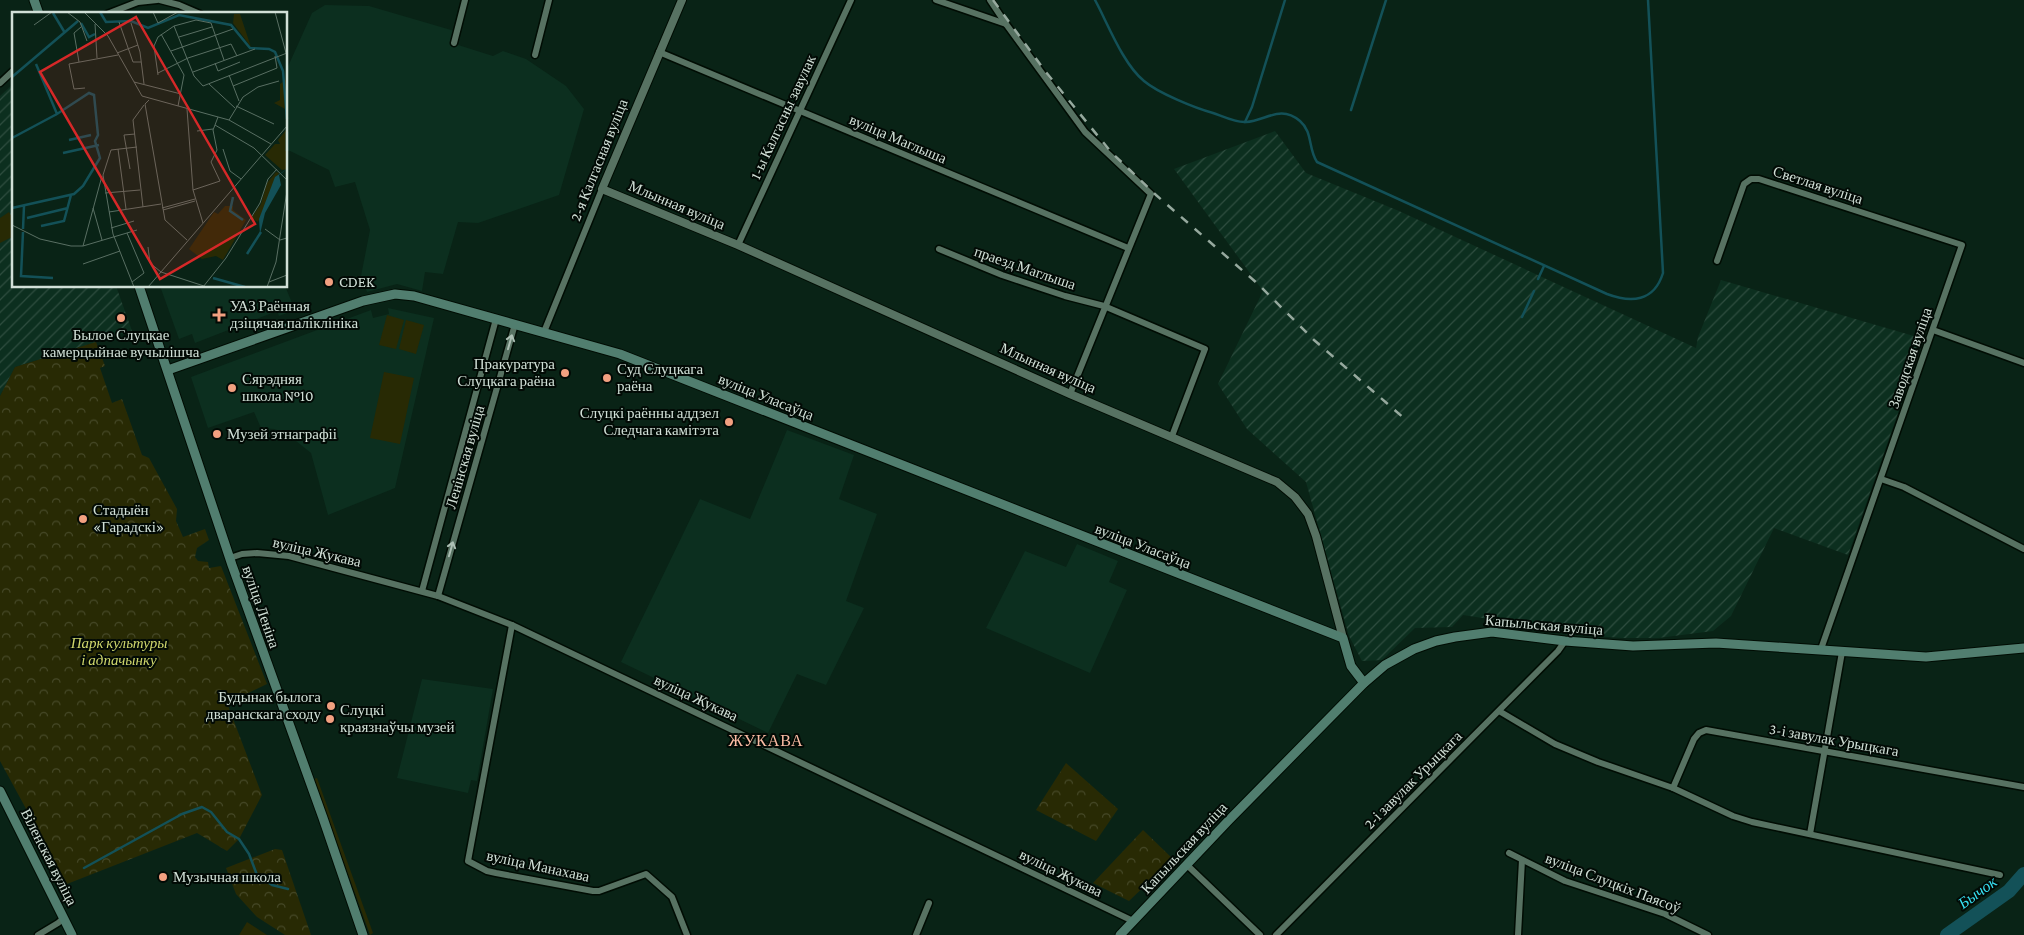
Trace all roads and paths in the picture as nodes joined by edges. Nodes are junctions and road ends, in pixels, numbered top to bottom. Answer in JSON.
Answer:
{"nodes":[{"id":1,"x":34,"y":0,"type":"edge"},
{"id":2,"x":158,"y":0,"type":"edge"},
{"id":3,"x":465,"y":0,"type":"edge"},
{"id":4,"x":549,"y":0,"type":"edge"},
{"id":5,"x":682,"y":0,"type":"edge"},
{"id":6,"x":851,"y":0,"type":"edge"},
{"id":7,"x":936,"y":0,"type":"edge"},
{"id":8,"x":990,"y":0,"type":"edge"},
{"id":9,"x":38,"y":12,"type":"edge"},
{"id":10,"x":112,"y":12,"type":"edge"},
{"id":11,"x":195,"y":12,"type":"edge"},
{"id":12,"x":1006,"y":24,"type":"junction"},
{"id":13,"x":454,"y":43,"type":"dead end"},
{"id":14,"x":659,"y":52,"type":"junction"},
{"id":15,"x":535,"y":55,"type":"dead end"},
{"id":16,"x":12,"y":72,"type":"edge"},
{"id":17,"x":0,"y":83,"type":"edge"},
{"id":18,"x":798,"y":111,"type":"junction"},
{"id":19,"x":602,"y":189,"type":"junction"},
{"id":20,"x":738,"y":245,"type":"junction"},
{"id":21,"x":1962,"y":245,"type":"joint"},
{"id":22,"x":1128,"y":248,"type":"junction"},
{"id":23,"x":939,"y":249,"type":"dead end"},
{"id":24,"x":1717,"y":261,"type":"dead end"},
{"id":25,"x":139,"y":288,"type":"edge"},
{"id":26,"x":1104,"y":306,"type":"junction"},
{"id":27,"x":496,"y":320,"type":"junction"},
{"id":28,"x":515,"y":324,"type":"junction"},
{"id":29,"x":1933,"y":330,"type":"junction"},
{"id":30,"x":544,"y":332,"type":"junction"},
{"id":31,"x":2024,"y":363,"type":"edge"},
{"id":32,"x":168,"y":370,"type":"junction"},
{"id":33,"x":1070,"y":394,"type":"junction"},
{"id":34,"x":1172,"y":436,"type":"junction"},
{"id":35,"x":1881,"y":479,"type":"junction"},
{"id":36,"x":2024,"y":549,"type":"edge"},
{"id":37,"x":230,"y":558,"type":"junction"},
{"id":38,"x":422,"y":591,"type":"junction"},
{"id":39,"x":438,"y":596,"type":"junction"},
{"id":40,"x":512,"y":626,"type":"junction"},
{"id":41,"x":1343,"y":638,"type":"junction"},
{"id":42,"x":1564,"y":641,"type":"junction"},
{"id":43,"x":2024,"y":648,"type":"edge"},
{"id":44,"x":1821,"y":649,"type":"junction"},
{"id":45,"x":1842,"y":652,"type":"junction"},
{"id":46,"x":1364,"y":683,"type":"junction"},
{"id":47,"x":1499,"y":711,"type":"junction"},
{"id":48,"x":1825,"y":751,"type":"junction"},
{"id":49,"x":1673,"y":788,"type":"junction"},
{"id":50,"x":2024,"y":788,"type":"edge"},
{"id":51,"x":1,"y":797,"type":"edge"},
{"id":52,"x":1810,"y":834,"type":"junction"},
{"id":53,"x":1509,"y":853,"type":"dead end"},
{"id":54,"x":1522,"y":860,"type":"junction"},
{"id":55,"x":1187,"y":865,"type":"junction"},
{"id":56,"x":2000,"y":875,"type":"dead end"},
{"id":57,"x":929,"y":903,"type":"dead end"},
{"id":58,"x":64,"y":918,"type":"junction"},
{"id":59,"x":1133,"y":921,"type":"junction"},
{"id":60,"x":38,"y":935,"type":"edge"},
{"id":61,"x":72,"y":935,"type":"edge"},
{"id":62,"x":363,"y":935,"type":"edge"},
{"id":63,"x":687,"y":935,"type":"edge"},
{"id":64,"x":916,"y":935,"type":"edge"},
{"id":65,"x":1120,"y":935,"type":"edge"},
{"id":66,"x":1260,"y":935,"type":"edge"},
{"id":67,"x":1276,"y":935,"type":"edge"},
{"id":68,"x":1518,"y":935,"type":"edge"},
{"id":69,"x":1708,"y":935,"type":"edge"}],
"edges":[{"from":1,"to":9,"type":"main road"},
{"from":2,"to":10,"type":"street"},
{"from":2,"to":11,"type":"street"},
{"from":3,"to":13,"type":"street"},
{"from":4,"to":15,"type":"street"},
{"from":5,"to":14,"type":"street","name":"2-я Калгасная вуліца"},
{"from":6,"to":18,"type":"street","name":"1-ы Калгасны завулак"},
{"from":7,"to":12,"type":"street"},
{"from":8,"to":12,"type":"street"},
{"from":12,"to":22,"type":"street"},
{"from":14,"to":18,"type":"street","name":"вуліца Маглыша"},
{"from":14,"to":19,"type":"street","name":"2-я Калгасная вуліца"},
{"from":16,"to":17,"type":"street"},
{"from":18,"to":20,"type":"street","name":"1-ы Калгасны завулак"},
{"from":18,"to":22,"type":"street","name":"вуліца Маглыша"},
{"from":19,"to":20,"type":"street","name":"Млынная вуліца"},
{"from":19,"to":30,"type":"street","name":"2-я Калгасная вуліца"},
{"from":20,"to":33,"type":"street","name":"Млынная вуліца"},
{"from":21,"to":24,"type":"street","name":"Светлая вуліца"},
{"from":21,"to":29,"type":"street","name":"Заводская вуліца"},
{"from":22,"to":26,"type":"street"},
{"from":23,"to":26,"type":"street","name":"праезд Маглыша"},
{"from":25,"to":32,"type":"main road","name":"вуліца Леніна"},
{"from":26,"to":33,"type":"street"},
{"from":26,"to":34,"type":"street","name":"праезд Маглыша"},
{"from":27,"to":28,"type":"main road","name":"вуліца Уласаўца"},
{"from":27,"to":32,"type":"main road","name":"вуліца Уласаўца"},
{"from":27,"to":38,"type":"street","name":"Ленінская вуліца"},
{"from":28,"to":30,"type":"main road","name":"вуліца Уласаўца"},
{"from":39,"to":28,"type":"street","name":"Ленінская вуліца","one_way":true},
{"from":29,"to":31,"type":"street"},
{"from":29,"to":35,"type":"street","name":"Заводская вуліца"},
{"from":30,"to":41,"type":"main road","name":"вуліца Уласаўца"},
{"from":32,"to":37,"type":"main road","name":"вуліца Леніна"},
{"from":33,"to":34,"type":"street","name":"Млынная вуліца"},
{"from":34,"to":41,"type":"street","name":"Млынная вуліца"},
{"from":35,"to":36,"type":"street"},
{"from":35,"to":44,"type":"street","name":"Заводская вуліца"},
{"from":37,"to":38,"type":"street","name":"вуліца Жукава"},
{"from":37,"to":62,"type":"main road","name":"вуліца Леніна"},
{"from":38,"to":39,"type":"street","name":"вуліца Жукава"},
{"from":39,"to":40,"type":"street","name":"вуліца Жукава"},
{"from":40,"to":59,"type":"street","name":"вуліца Жукава"},
{"from":40,"to":63,"type":"street","name":"вуліца Манахава"},
{"from":41,"to":46,"type":"main road","name":"Млынная вуліца"},
{"from":42,"to":44,"type":"main road","name":"Капыльская вуліца"},
{"from":42,"to":46,"type":"main road","name":"Капыльская вуліца"},
{"from":42,"to":47,"type":"street","name":"2-і завулак Урыцкага"},
{"from":43,"to":45,"type":"main road","name":"Капыльская вуліца"},
{"from":44,"to":45,"type":"main road","name":"Капыльская вуліца"},
{"from":45,"to":48,"type":"street"},
{"from":46,"to":55,"type":"main road","name":"Капыльская вуліца"},
{"from":47,"to":49,"type":"street"},
{"from":47,"to":67,"type":"street","name":"2-і завулак Урыцкага"},
{"from":48,"to":49,"type":"street","name":"3-і завулак Урыцкага"},
{"from":48,"to":50,"type":"street","name":"3-і завулак Урыцкага"},
{"from":48,"to":52,"type":"street"},
{"from":49,"to":52,"type":"street"},
{"from":51,"to":58,"type":"main road","name":"Віленская вуліца"},
{"from":52,"to":56,"type":"street"},
{"from":53,"to":54,"type":"street","name":"вуліца Слуцкіх Паясоў"},
{"from":54,"to":68,"type":"street"},
{"from":54,"to":69,"type":"street","name":"вуліца Слуцкіх Паясоў"},
{"from":55,"to":59,"type":"main road","name":"Капыльская вуліца"},
{"from":55,"to":66,"type":"street"},
{"from":57,"to":64,"type":"street"},
{"from":58,"to":60,"type":"street"},
{"from":58,"to":61,"type":"main road","name":"Віленская вуліца"},
{"from":59,"to":65,"type":"main road","name":"Капыльская вуліца"}]}
